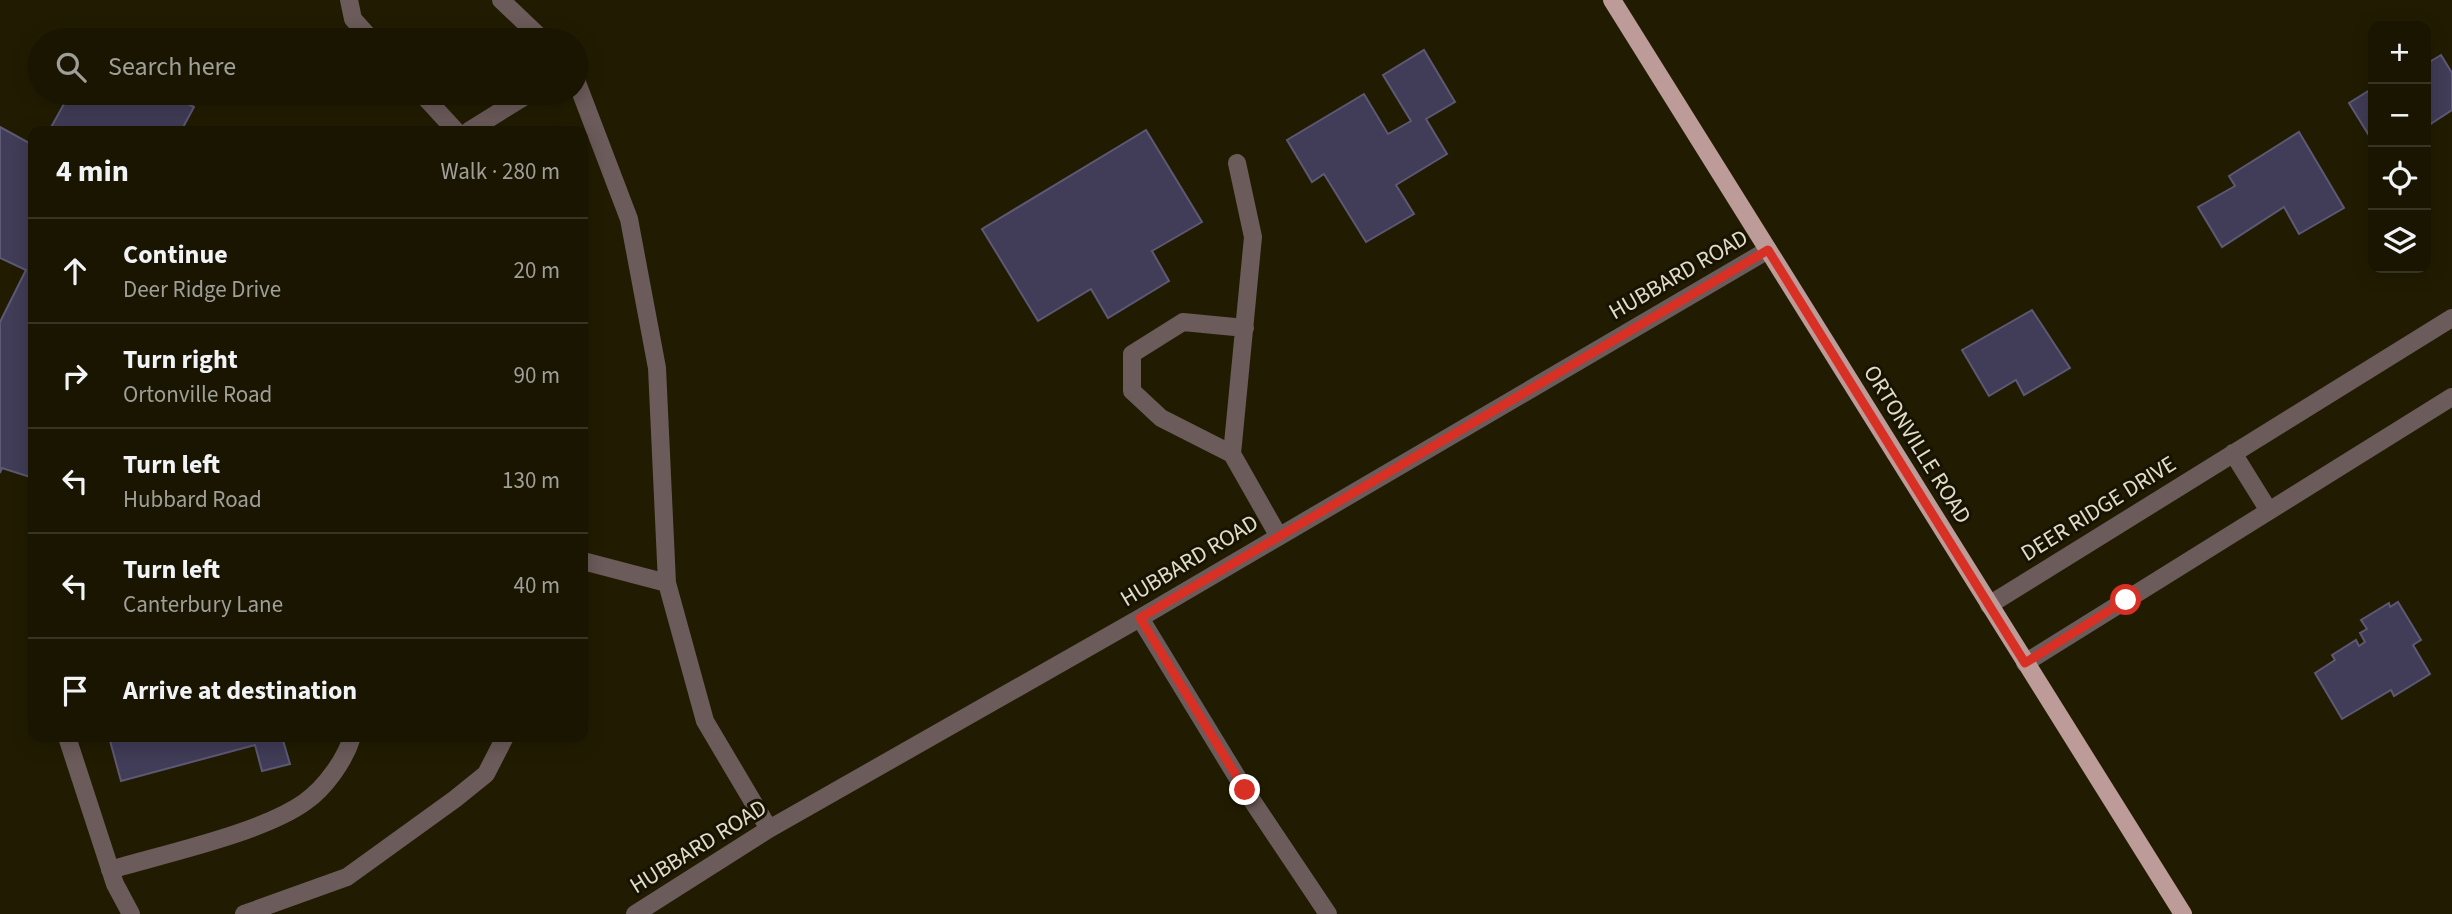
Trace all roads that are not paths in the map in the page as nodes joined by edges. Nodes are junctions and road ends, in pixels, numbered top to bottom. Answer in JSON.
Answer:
{"nodes":[{"id":1,"x":349,"y":0,"type":"edge"},
{"id":2,"x":501,"y":0,"type":"edge"},
{"id":3,"x":1612,"y":0,"type":"edge"},
{"id":4,"x":362,"y":28,"type":"edge"},
{"id":5,"x":530,"y":28,"type":"edge"},
{"id":6,"x":432,"y":105,"type":"edge"},
{"id":7,"x":511,"y":105,"type":"edge"},
{"id":8,"x":586,"y":105,"type":"edge"},
{"id":9,"x":451,"y":126,"type":"edge"},
{"id":10,"x":477,"y":126,"type":"edge"},
{"id":11,"x":1237,"y":163,"type":"dead end"},
{"id":12,"x":1768,"y":250,"type":"junction"},
{"id":13,"x":2452,"y":318,"type":"edge"},
{"id":14,"x":1245,"y":328,"type":"junction"},
{"id":15,"x":2452,"y":397,"type":"edge"},
{"id":16,"x":2233,"y":453,"type":"junction"},
{"id":17,"x":1231,"y":454,"type":"junction"},
{"id":18,"x":2269,"y":511,"type":"junction"},
{"id":19,"x":1278,"y":535,"type":"junction"},
{"id":20,"x":588,"y":562,"type":"edge"},
{"id":21,"x":667,"y":583,"type":"junction"},
{"id":22,"x":1989,"y":605,"type":"junction"},
{"id":23,"x":1140,"y":618,"type":"junction"},
{"id":24,"x":2025,"y":663,"type":"junction"},
{"id":25,"x":69,"y":742,"type":"edge"},
{"id":26,"x":349,"y":742,"type":"edge"},
{"id":27,"x":502,"y":742,"type":"edge"},
{"id":28,"x":769,"y":829,"type":"junction"},
{"id":29,"x":110,"y":870,"type":"junction"},
{"id":30,"x":131,"y":914,"type":"edge"},
{"id":31,"x":244,"y":914,"type":"edge"},
{"id":32,"x":635,"y":914,"type":"edge"},
{"id":33,"x":1328,"y":914,"type":"edge"},
{"id":34,"x":2183,"y":914,"type":"edge"}],
"edges":[{"from":1,"to":4,"type":"street"},
{"from":2,"to":5,"type":"street"},
{"from":3,"to":12,"type":"main road","name":"ORTONVILLE ROAD"},
{"from":6,"to":9,"type":"street"},
{"from":7,"to":10,"type":"street"},
{"from":8,"to":21,"type":"street"},
{"from":11,"to":14,"type":"street"},
{"from":12,"to":19,"type":"street","name":"HUBBARD ROAD"},
{"from":12,"to":22,"type":"main road","name":"ORTONVILLE ROAD"},
{"from":13,"to":16,"type":"street","name":"DEER RIDGE DRIVE"},
{"from":14,"to":17,"type":"street"},
{"from":14,"to":17,"type":"street"},
{"from":15,"to":18,"type":"street"},
{"from":16,"to":18,"type":"street"},
{"from":16,"to":22,"type":"street","name":"DEER RIDGE DRIVE"},
{"from":17,"to":19,"type":"street"},
{"from":18,"to":24,"type":"street"},
{"from":19,"to":23,"type":"street","name":"HUBBARD ROAD"},
{"from":20,"to":21,"type":"street"},
{"from":21,"to":28,"type":"street"},
{"from":22,"to":24,"type":"main road","name":"ORTONVILLE ROAD"},
{"from":23,"to":28,"type":"street","name":"HUBBARD ROAD"},
{"from":23,"to":33,"type":"street"},
{"from":24,"to":34,"type":"main road","name":"ORTONVILLE ROAD"},
{"from":25,"to":29,"type":"street"},
{"from":26,"to":29,"type":"street"},
{"from":27,"to":31,"type":"street"},
{"from":28,"to":32,"type":"street","name":"HUBBARD ROAD"},
{"from":29,"to":30,"type":"street"}]}
